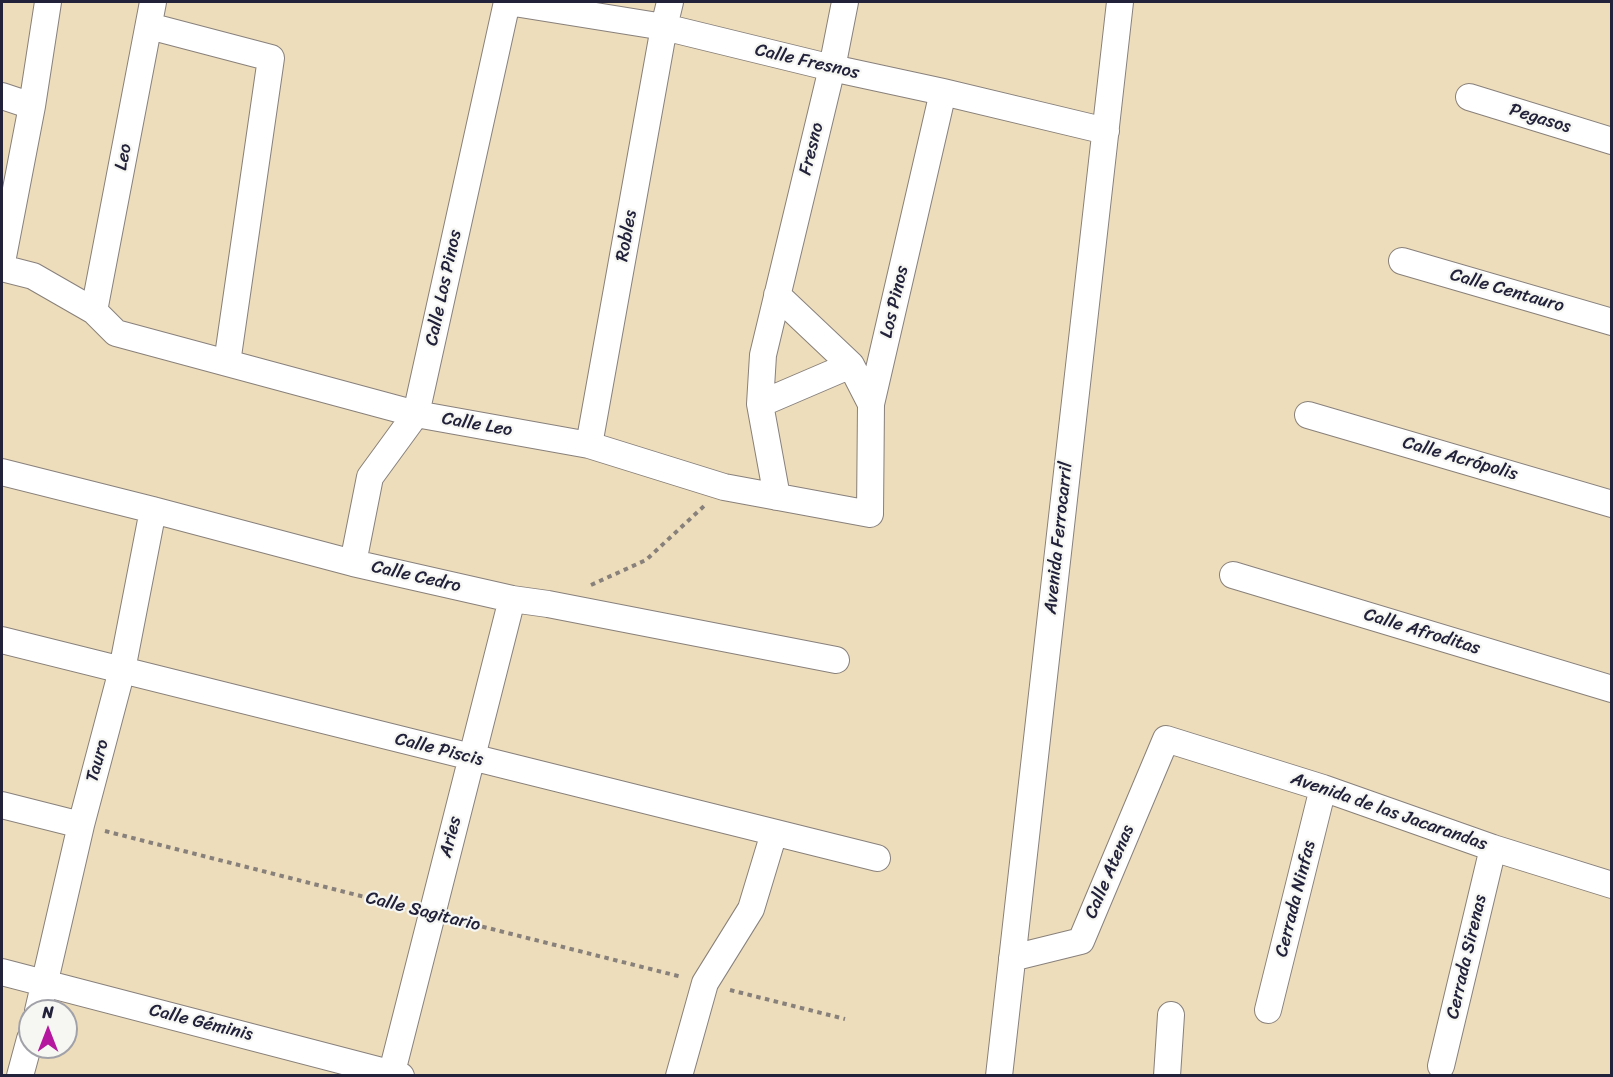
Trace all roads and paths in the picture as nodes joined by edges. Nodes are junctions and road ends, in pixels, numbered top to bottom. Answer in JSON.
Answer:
{"nodes":[{"id":1,"x":48,"y":2,"type":"edge"},
{"id":2,"x":507,"y":2,"type":"edge"},
{"id":3,"x":670,"y":2,"type":"edge"},
{"id":4,"x":845,"y":2,"type":"edge"},
{"id":5,"x":1120,"y":2,"type":"edge"},
{"id":6,"x":151,"y":14,"type":"edge"},
{"id":7,"x":664,"y":27,"type":"junction"},
{"id":8,"x":832,"y":68,"type":"junction"},
{"id":9,"x":942,"y":92,"type":"junction"},
{"id":10,"x":2,"y":96,"type":"edge"},
{"id":11,"x":1470,"y":98,"type":"dead end"},
{"id":12,"x":32,"y":106,"type":"junction"},
{"id":13,"x":1106,"y":130,"type":"junction"},
{"id":14,"x":1611,"y":141,"type":"edge"},
{"id":15,"x":1401,"y":261,"type":"dead end"},
{"id":16,"x":2,"y":262,"type":"edge"},
{"id":17,"x":2,"y":267,"type":"edge"},
{"id":18,"x":777,"y":295,"type":"junction"},
{"id":19,"x":94,"y":311,"type":"junction"},
{"id":20,"x":1611,"y":322,"type":"edge"},
{"id":21,"x":227,"y":363,"type":"junction"},
{"id":22,"x":851,"y":365,"type":"junction"},
{"id":23,"x":760,"y":404,"type":"junction"},
{"id":24,"x":871,"y":404,"type":"junction"},
{"id":25,"x":416,"y":414,"type":"junction"},
{"id":26,"x":1308,"y":415,"type":"dead end"},
{"id":27,"x":589,"y":446,"type":"junction"},
{"id":28,"x":2,"y":472,"type":"edge"},
{"id":29,"x":724,"y":488,"type":"junction"},
{"id":30,"x":777,"y":497,"type":"junction"},
{"id":31,"x":1611,"y":504,"type":"edge"},
{"id":32,"x":153,"y":510,"type":"junction"},
{"id":33,"x":870,"y":514,"type":"joint"},
{"id":34,"x":353,"y":562,"type":"junction"},
{"id":35,"x":1233,"y":575,"type":"dead end"},
{"id":36,"x":512,"y":599,"type":"junction"},
{"id":37,"x":548,"y":604,"type":"junction"},
{"id":38,"x":2,"y":640,"type":"edge"},
{"id":39,"x":836,"y":660,"type":"dead end"},
{"id":40,"x":122,"y":670,"type":"junction"},
{"id":41,"x":1611,"y":689,"type":"edge"},
{"id":42,"x":1166,"y":738,"type":"joint"},
{"id":43,"x":471,"y":758,"type":"junction"},
{"id":44,"x":1323,"y":788,"type":"junction"},
{"id":45,"x":2,"y":805,"type":"edge"},
{"id":46,"x":81,"y":825,"type":"junction"},
{"id":47,"x":774,"y":833,"type":"junction"},
{"id":48,"x":1493,"y":848,"type":"junction"},
{"id":49,"x":877,"y":858,"type":"dead end"},
{"id":50,"x":1611,"y":885,"type":"edge"},
{"id":51,"x":432,"y":914,"type":"junction"},
{"id":52,"x":1012,"y":958,"type":"junction"},
{"id":53,"x":2,"y":972,"type":"edge"},
{"id":54,"x":45,"y":983,"type":"junction"},
{"id":55,"x":705,"y":983,"type":"junction"},
{"id":56,"x":41,"y":999,"type":"edge"},
{"id":57,"x":1269,"y":1010,"type":"dead end"},
{"id":58,"x":1171,"y":1015,"type":"dead end"},
{"id":59,"x":844,"y":1019,"type":"dead end"},
{"id":60,"x":25,"y":1059,"type":"edge"},
{"id":61,"x":1441,"y":1066,"type":"dead end"},
{"id":62,"x":394,"y":1074,"type":"edge"},
{"id":63,"x":20,"y":1076,"type":"edge"},
{"id":64,"x":679,"y":1076,"type":"edge"},
{"id":65,"x":999,"y":1076,"type":"edge"},
{"id":66,"x":1167,"y":1076,"type":"edge"}],
"edges":[{"from":1,"to":12,"type":"street"},
{"from":2,"to":7,"type":"street","name":"Calle Fresnos"},
{"from":2,"to":25,"type":"street","name":"Calle Los Pinos"},
{"from":3,"to":7,"type":"street","name":"Robles"},
{"from":4,"to":8,"type":"street","name":"Fresno"},
{"from":5,"to":13,"type":"street","name":"Avenida Ferrocarril"},
{"from":6,"to":19,"type":"street","name":"Leo"},
{"from":6,"to":21,"type":"street"},
{"from":7,"to":8,"type":"street","name":"Calle Fresnos"},
{"from":7,"to":27,"type":"street","name":"Robles"},
{"from":8,"to":9,"type":"street","name":"Calle Fresnos"},
{"from":8,"to":18,"type":"street","name":"Fresno"},
{"from":9,"to":13,"type":"street","name":"Calle Fresnos"},
{"from":9,"to":24,"type":"street","name":"Los Pinos"},
{"from":10,"to":12,"type":"street"},
{"from":11,"to":14,"type":"street","name":"Pegasos"},
{"from":12,"to":16,"type":"street"},
{"from":13,"to":52,"type":"street","name":"Avenida Ferrocarril"},
{"from":15,"to":20,"type":"street","name":"Calle Centauro"},
{"from":17,"to":19,"type":"street","name":"Calle Leo"},
{"from":18,"to":22,"type":"street"},
{"from":18,"to":23,"type":"street","name":"Fresno"},
{"from":19,"to":21,"type":"street","name":"Calle Leo"},
{"from":21,"to":25,"type":"street","name":"Calle Leo"},
{"from":22,"to":23,"type":"street"},
{"from":22,"to":24,"type":"street"},
{"from":23,"to":30,"type":"street","name":"Fresno"},
{"from":24,"to":33,"type":"street","name":"Los Pinos"},
{"from":25,"to":27,"type":"street","name":"Calle Leo"},
{"from":25,"to":34,"type":"street","name":"Calle Los Pinos"},
{"from":26,"to":31,"type":"street","name":"Calle Acrópolis"},
{"from":27,"to":29,"type":"street","name":"Calle Leo"},
{"from":28,"to":32,"type":"street","name":"Calle Cedro"},
{"from":29,"to":30,"type":"street","name":"Calle Leo"},
{"from":29,"to":37,"type":"path"},
{"from":30,"to":33,"type":"street","name":"Calle Leo"},
{"from":32,"to":34,"type":"street","name":"Calle Cedro"},
{"from":32,"to":40,"type":"street","name":"Tauro"},
{"from":34,"to":36,"type":"street","name":"Calle Cedro"},
{"from":35,"to":41,"type":"street","name":"Calle Afroditas"},
{"from":36,"to":37,"type":"street","name":"Calle Cedro"},
{"from":36,"to":43,"type":"street","name":"Aries"},
{"from":37,"to":39,"type":"street","name":"Calle Cedro"},
{"from":38,"to":40,"type":"street","name":"Calle Piscis"},
{"from":40,"to":43,"type":"street","name":"Calle Piscis"},
{"from":40,"to":46,"type":"street","name":"Tauro"},
{"from":42,"to":44,"type":"street","name":"Avenida de las Jacarandas"},
{"from":42,"to":52,"type":"street","name":"Calle Atenas"},
{"from":43,"to":47,"type":"street","name":"Calle Piscis"},
{"from":43,"to":51,"type":"street","name":"Aries"},
{"from":44,"to":48,"type":"street","name":"Avenida de las Jacarandas"},
{"from":44,"to":57,"type":"street","name":"Cerrada Ninfas"},
{"from":45,"to":46,"type":"street"},
{"from":46,"to":51,"type":"path","name":"Calle Sagitario"},
{"from":46,"to":54,"type":"street","name":"Tauro"},
{"from":47,"to":49,"type":"street","name":"Calle Piscis"},
{"from":47,"to":55,"type":"street"},
{"from":48,"to":50,"type":"street","name":"Avenida de las Jacarandas"},
{"from":48,"to":61,"type":"street","name":"Cerrada Sirenas"},
{"from":51,"to":55,"type":"path","name":"Calle Sagitario"},
{"from":51,"to":62,"type":"street","name":"Aries"},
{"from":52,"to":65,"type":"street","name":"Avenida Ferrocarril"},
{"from":53,"to":54,"type":"street","name":"Calle Géminis"},
{"from":54,"to":56,"type":"street","name":"Tauro"},
{"from":54,"to":62,"type":"street","name":"Calle Géminis"},
{"from":55,"to":59,"type":"path","name":"Calle Sagitario"},
{"from":55,"to":64,"type":"street"},
{"from":58,"to":66,"type":"street"},
{"from":60,"to":63,"type":"street"}]}
